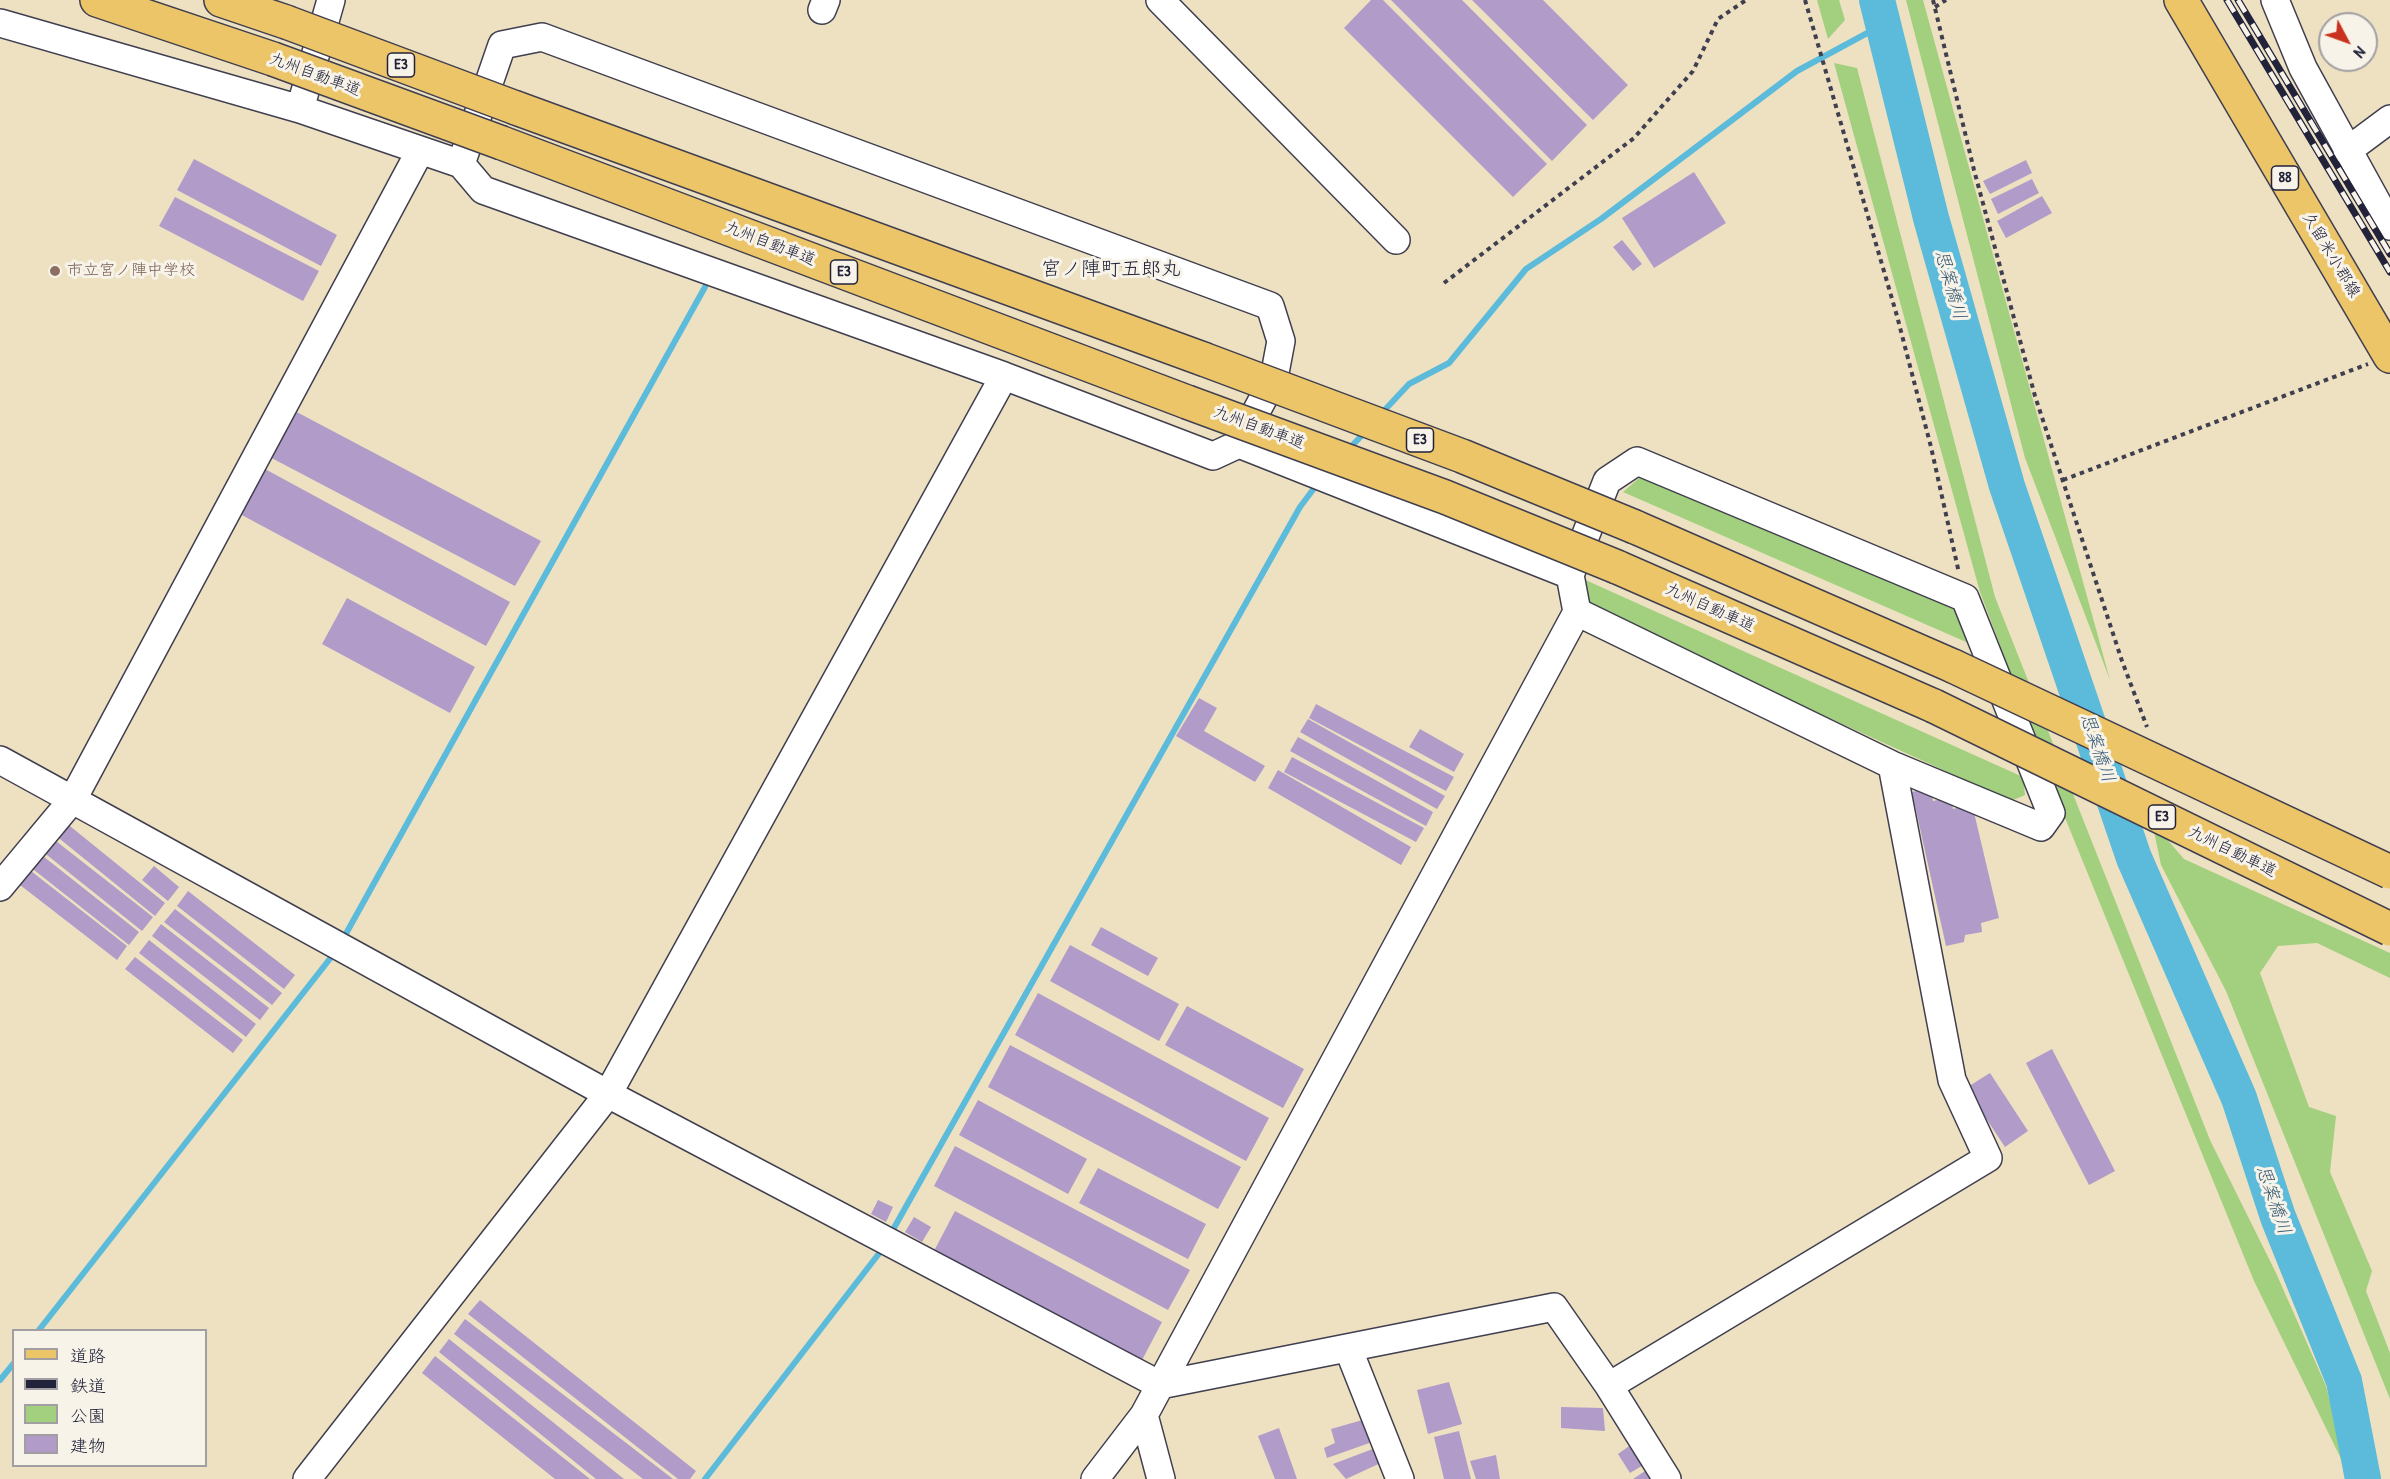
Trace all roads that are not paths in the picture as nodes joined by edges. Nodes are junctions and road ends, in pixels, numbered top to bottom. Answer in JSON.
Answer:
{"nodes":[{"id":1,"x":97,"y":0,"type":"edge"},
{"id":2,"x":221,"y":0,"type":"edge"},
{"id":3,"x":332,"y":0,"type":"edge"},
{"id":4,"x":1161,"y":0,"type":"edge"},
{"id":5,"x":2181,"y":0,"type":"edge"},
{"id":6,"x":2275,"y":0,"type":"edge"},
{"id":7,"x":0,"y":23,"type":"edge"},
{"id":8,"x":300,"y":109,"type":"junction"},
{"id":9,"x":2390,"y":119,"type":"edge"},
{"id":10,"x":420,"y":151,"type":"junction"},
{"id":11,"x":2347,"y":151,"type":"junction"},
{"id":12,"x":461,"y":164,"type":"junction"},
{"id":13,"x":2390,"y":226,"type":"edge"},
{"id":14,"x":1396,"y":240,"type":"dead end"},
{"id":15,"x":2387,"y":346,"type":"edge"},
{"id":16,"x":1004,"y":376,"type":"junction"},
{"id":17,"x":1239,"y":444,"type":"junction"},
{"id":18,"x":1570,"y":575,"type":"junction"},
{"id":19,"x":1577,"y":612,"type":"junction"},
{"id":20,"x":0,"y":760,"type":"edge"},
{"id":21,"x":1892,"y":765,"type":"junction"},
{"id":22,"x":73,"y":799,"type":"junction"},
{"id":23,"x":2390,"y":872,"type":"edge"},
{"id":24,"x":0,"y":887,"type":"edge"},
{"id":25,"x":2390,"y":929,"type":"edge"},
{"id":26,"x":608,"y":1094,"type":"junction"},
{"id":27,"x":1348,"y":1348,"type":"junction"},
{"id":28,"x":1160,"y":1385,"type":"junction"},
{"id":29,"x":1609,"y":1386,"type":"junction"},
{"id":30,"x":1144,"y":1415,"type":"junction"},
{"id":31,"x":307,"y":1479,"type":"edge"},
{"id":32,"x":1095,"y":1479,"type":"edge"},
{"id":33,"x":1161,"y":1479,"type":"edge"},
{"id":34,"x":1400,"y":1479,"type":"edge"},
{"id":35,"x":1666,"y":1479,"type":"edge"}],
"edges":[{"from":1,"to":25,"type":"main road","name":"九州自動車道","number":"E3","bridge":true},
{"from":2,"to":23,"type":"main road","number":"E3","bridge":true},
{"from":3,"to":8,"type":"street"},
{"from":4,"to":14,"type":"street"},
{"from":5,"to":15,"type":"main road","name":"久留米小郡線","number":"88"},
{"from":6,"to":11,"type":"street"},
{"from":7,"to":8,"type":"street"},
{"from":8,"to":10,"type":"street"},
{"from":9,"to":11,"type":"street"},
{"from":10,"to":12,"type":"street"},
{"from":10,"to":22,"type":"street"},
{"from":11,"to":13,"type":"street"},
{"from":12,"to":16,"type":"street"},
{"from":12,"to":17,"type":"street"},
{"from":16,"to":17,"type":"street"},
{"from":16,"to":26,"type":"street"},
{"from":17,"to":18,"type":"street"},
{"from":18,"to":19,"type":"street"},
{"from":18,"to":21,"type":"street"},
{"from":19,"to":21,"type":"street"},
{"from":19,"to":28,"type":"street"},
{"from":20,"to":22,"type":"street"},
{"from":21,"to":29,"type":"street"},
{"from":22,"to":24,"type":"street"},
{"from":22,"to":26,"type":"street"},
{"from":26,"to":28,"type":"street"},
{"from":26,"to":31,"type":"street"},
{"from":27,"to":28,"type":"street"},
{"from":27,"to":29,"type":"street"},
{"from":27,"to":34,"type":"street"},
{"from":28,"to":30,"type":"street"},
{"from":29,"to":35,"type":"street"},
{"from":30,"to":32,"type":"street"},
{"from":30,"to":33,"type":"street"}]}
